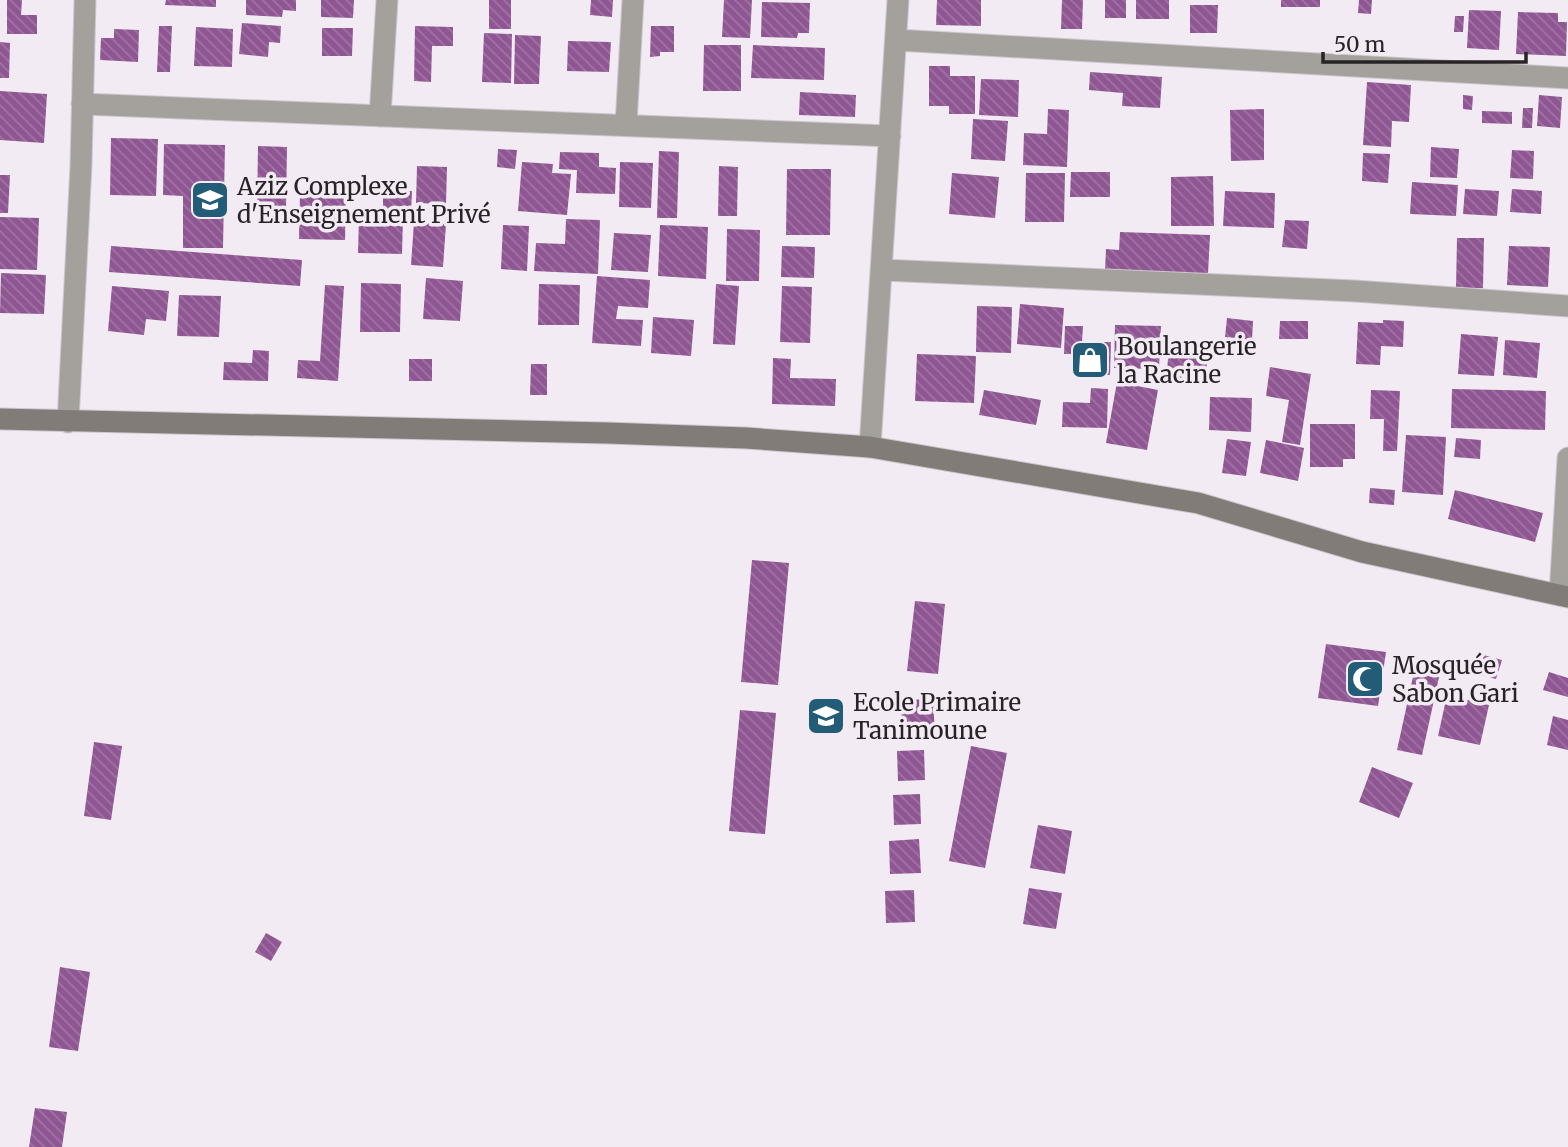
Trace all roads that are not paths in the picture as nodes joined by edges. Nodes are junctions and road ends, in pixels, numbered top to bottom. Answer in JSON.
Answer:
{"nodes":[{"id":1,"x":85,"y":0,"type":"edge"},
{"id":2,"x":387,"y":0,"type":"edge"},
{"id":3,"x":633,"y":0,"type":"edge"},
{"id":4,"x":898,"y":0,"type":"edge"},
{"id":5,"x":896,"y":40,"type":"junction"},
{"id":6,"x":1568,"y":78,"type":"edge"},
{"id":7,"x":82,"y":104,"type":"junction"},
{"id":8,"x":380,"y":116,"type":"junction"},
{"id":9,"x":626,"y":125,"type":"junction"},
{"id":10,"x":890,"y":136,"type":"junction"},
{"id":11,"x":883,"y":270,"type":"junction"},
{"id":12,"x":1568,"y":306,"type":"edge"},
{"id":13,"x":0,"y":419,"type":"edge"},
{"id":14,"x":68,"y":422,"type":"junction"},
{"id":15,"x":870,"y":447,"type":"junction"},
{"id":16,"x":1568,"y":458,"type":"edge"},
{"id":17,"x":1564,"y":596,"type":"edge"}],
"edges":[{"from":1,"to":7,"type":"street"},
{"from":2,"to":8,"type":"street"},
{"from":3,"to":9,"type":"street"},
{"from":4,"to":5,"type":"street"},
{"from":5,"to":6,"type":"street"},
{"from":5,"to":10,"type":"street"},
{"from":7,"to":8,"type":"street"},
{"from":7,"to":14,"type":"street"},
{"from":8,"to":9,"type":"street"},
{"from":9,"to":10,"type":"street"},
{"from":10,"to":11,"type":"street"},
{"from":11,"to":12,"type":"street"},
{"from":11,"to":15,"type":"street"},
{"from":13,"to":14,"type":"street"},
{"from":14,"to":15,"type":"street"},
{"from":15,"to":17,"type":"street"},
{"from":16,"to":17,"type":"street"}]}
